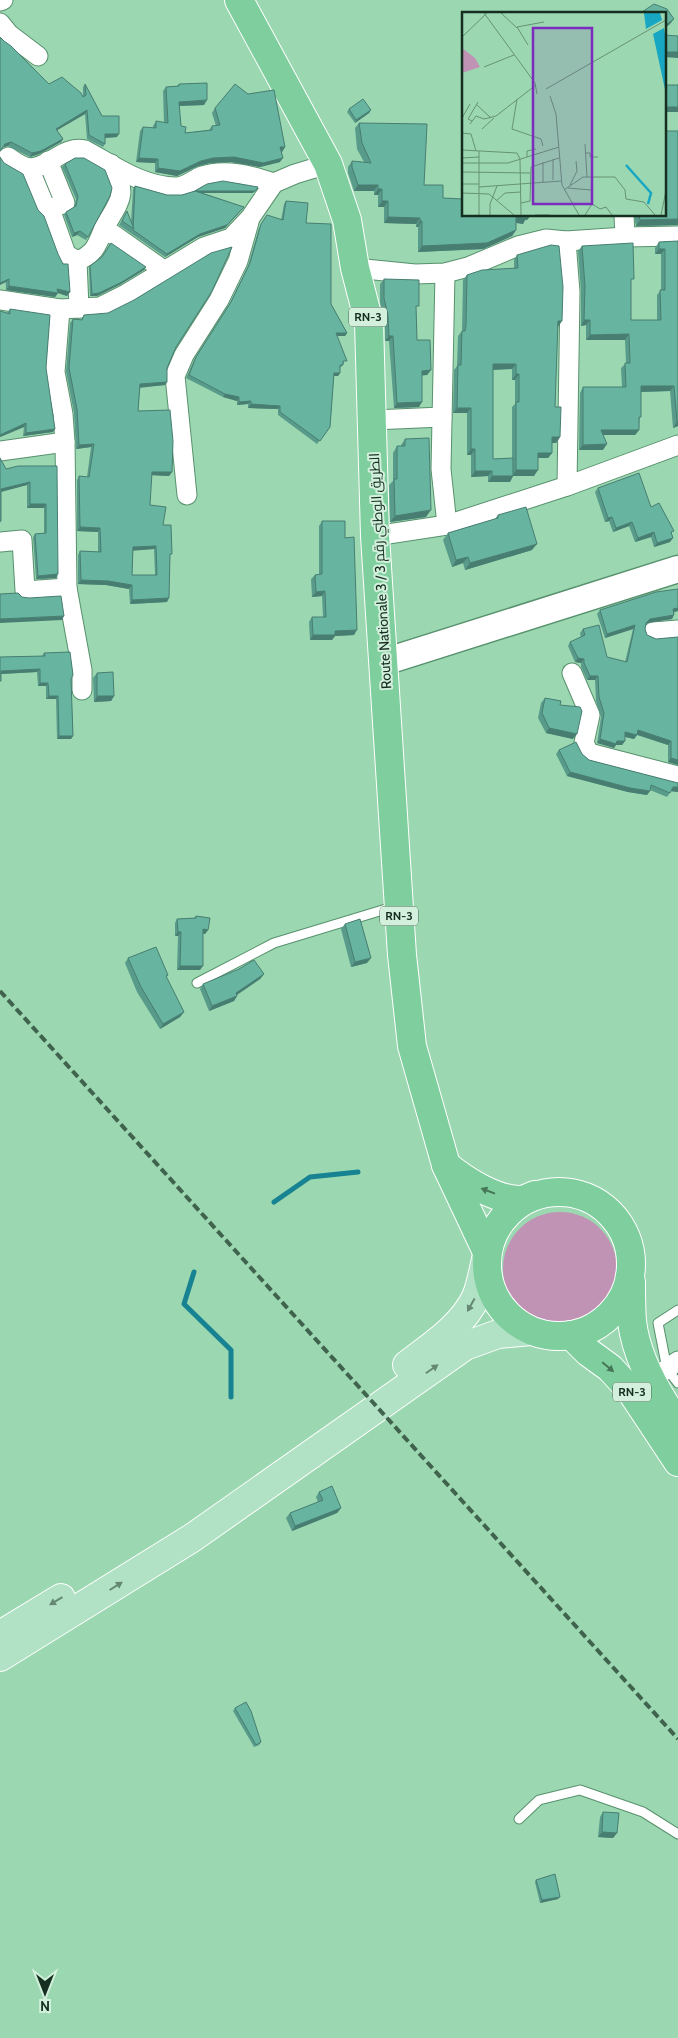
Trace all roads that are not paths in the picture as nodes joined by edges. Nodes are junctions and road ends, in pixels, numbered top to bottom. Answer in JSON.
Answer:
{"nodes":[{"id":1,"x":239,"y":0,"type":"edge"},
{"id":2,"x":0,"y":23,"type":"edge"},
{"id":3,"x":38,"y":56,"type":"dead end"},
{"id":4,"x":8,"y":156,"type":"dead end"},
{"id":5,"x":48,"y":161,"type":"junction"},
{"id":6,"x":111,"y":164,"type":"junction"},
{"id":7,"x":328,"y":164,"type":"junction"},
{"id":8,"x":29,"y":168,"type":"junction"},
{"id":9,"x":274,"y":183,"type":"junction"},
{"id":10,"x":50,"y":209,"type":"junction"},
{"id":11,"x":624,"y":216,"type":"edge"},
{"id":12,"x":250,"y":218,"type":"junction"},
{"id":13,"x":104,"y":228,"type":"junction"},
{"id":14,"x":678,"y":236,"type":"edge"},
{"id":15,"x":625,"y":237,"type":"junction"},
{"id":16,"x":566,"y":241,"type":"junction"},
{"id":17,"x":77,"y":261,"type":"junction"},
{"id":18,"x":355,"y":268,"type":"junction"},
{"id":19,"x":165,"y":271,"type":"junction"},
{"id":20,"x":445,"y":274,"type":"junction"},
{"id":21,"x":0,"y":300,"type":"edge"},
{"id":22,"x":70,"y":309,"type":"junction"},
{"id":23,"x":442,"y":417,"type":"junction"},
{"id":24,"x":373,"y":420,"type":"junction"},
{"id":25,"x":65,"y":442,"type":"junction"},
{"id":26,"x":678,"y":446,"type":"edge"},
{"id":27,"x":0,"y":451,"type":"edge"},
{"id":28,"x":567,"y":486,"type":"junction"},
{"id":29,"x":187,"y":495,"type":"dead end"},
{"id":30,"x":447,"y":525,"type":"junction"},
{"id":31,"x":375,"y":536,"type":"junction"},
{"id":32,"x":0,"y":542,"type":"edge"},
{"id":33,"x":678,"y":569,"type":"edge"},
{"id":34,"x":67,"y":588,"type":"junction"},
{"id":35,"x":678,"y":630,"type":"edge"},
{"id":36,"x":653,"y":632,"type":"dead end"},
{"id":37,"x":384,"y":662,"type":"junction"},
{"id":38,"x":572,"y":673,"type":"dead end"},
{"id":39,"x":82,"y":690,"type":"dead end"},
{"id":40,"x":678,"y":776,"type":"edge"},
{"id":41,"x":399,"y":905,"type":"junction"},
{"id":42,"x":197,"y":983,"type":"dead end"},
{"id":43,"x":446,"y":1165,"type":"junction"},
{"id":44,"x":535,"y":1195,"type":"junction"},
{"id":45,"x":487,"y":1256,"type":"junction"},
{"id":46,"x":631,"y":1279,"type":"junction"},
{"id":47,"x":678,"y":1310,"type":"edge"},
{"id":48,"x":531,"y":1330,"type":"junction"},
{"id":49,"x":571,"y":1335,"type":"junction"},
{"id":50,"x":668,"y":1373,"type":"edge"},
{"id":51,"x":678,"y":1424,"type":"edge"},
{"id":52,"x":678,"y":1462,"type":"edge"},
{"id":53,"x":0,"y":1635,"type":"edge"},
{"id":54,"x":0,"y":1657,"type":"edge"},
{"id":55,"x":519,"y":1819,"type":"dead end"},
{"id":56,"x":678,"y":1834,"type":"edge"}],
"edges":[{"from":1,"to":7,"type":"highway","name":"Route Nationale 3 / الطريق الوطني رقم 3","number":"RN-3"},
{"from":2,"to":3,"type":"street"},
{"from":4,"to":8,"type":"street"},
{"from":5,"to":6,"type":"street"},
{"from":5,"to":8,"type":"street"},
{"from":5,"to":10,"type":"street"},
{"from":6,"to":9,"type":"street"},
{"from":6,"to":13,"type":"street"},
{"from":7,"to":9,"type":"street"},
{"from":7,"to":18,"type":"highway","name":"Route Nationale 3 / الطريق الوطني رقم 3","number":"RN-3"},
{"from":8,"to":10,"type":"street"},
{"from":9,"to":12,"type":"street"},
{"from":10,"to":17,"type":"street"},
{"from":11,"to":15,"type":"street"},
{"from":12,"to":19,"type":"street"},
{"from":12,"to":29,"type":"street"},
{"from":13,"to":17,"type":"street"},
{"from":13,"to":19,"type":"street"},
{"from":14,"to":15,"type":"street"},
{"from":15,"to":16,"type":"street"},
{"from":16,"to":20,"type":"street"},
{"from":16,"to":28,"type":"street"},
{"from":17,"to":22,"type":"street"},
{"from":18,"to":20,"type":"street"},
{"from":18,"to":24,"type":"highway","name":"Route Nationale 3 / الطريق الوطني رقم 3","number":"RN-3"},
{"from":19,"to":22,"type":"street"},
{"from":20,"to":23,"type":"street"},
{"from":21,"to":22,"type":"street"},
{"from":22,"to":25,"type":"street"},
{"from":23,"to":24,"type":"street"},
{"from":23,"to":30,"type":"street"},
{"from":24,"to":31,"type":"highway","name":"Route Nationale 3 / الطريق الوطني رقم 3","number":"RN-3"},
{"from":25,"to":27,"type":"street"},
{"from":25,"to":34,"type":"street"},
{"from":26,"to":28,"type":"street"},
{"from":28,"to":30,"type":"street"},
{"from":30,"to":31,"type":"street"},
{"from":31,"to":37,"type":"highway","name":"Route Nationale 3 / الطريق الوطني رقم 3","number":"RN-3"},
{"from":32,"to":34,"type":"street"},
{"from":33,"to":37,"type":"main road"},
{"from":34,"to":39,"type":"street"},
{"from":35,"to":36,"type":"street"},
{"from":37,"to":41,"type":"highway","name":"Route Nationale 3 / الطريق الوطني رقم 3","number":"RN-3"},
{"from":38,"to":40,"type":"street"},
{"from":41,"to":42,"type":"lane"},
{"from":41,"to":43,"type":"highway","name":"Route Nationale 3 / الطريق الوطني رقم 3","number":"RN-3"},
{"from":44,"to":43,"type":"highway","one_way":true},
{"from":43,"to":45,"type":"highway","number":"RN-3"},
{"from":44,"to":45,"type":"highway"},
{"from":44,"to":46,"type":"highway"},
{"from":45,"to":48,"type":"highway"},
{"from":45,"to":53,"type":"main road","one_way":true},
{"from":46,"to":49,"type":"highway"},
{"from":46,"to":50,"type":"highway","number":"RN-3"},
{"from":47,"to":50,"type":"lane"},
{"from":48,"to":49,"type":"highway"},
{"from":54,"to":48,"type":"main road","one_way":true},
{"from":49,"to":52,"type":"highway","number":"RN-3","one_way":true},
{"from":50,"to":51,"type":"highway","number":"RN-3"},
{"from":55,"to":56,"type":"lane"}]}
